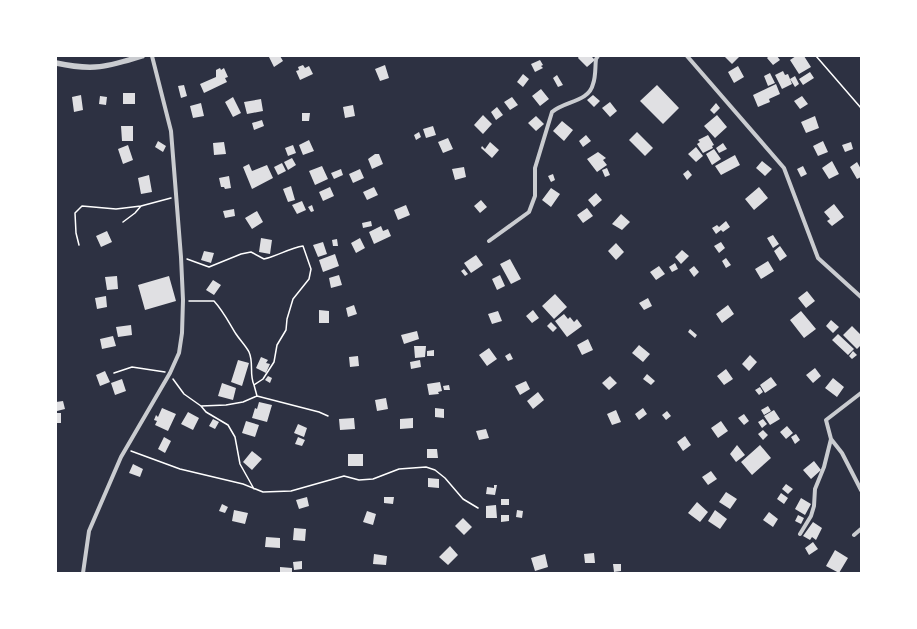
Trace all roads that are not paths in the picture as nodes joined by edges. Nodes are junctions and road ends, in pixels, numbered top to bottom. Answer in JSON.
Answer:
{"nodes":[{"id":1,"x":142,"y":56,"type":"edge"},
{"id":2,"x":152,"y":56,"type":"edge"},
{"id":3,"x":598,"y":56,"type":"edge"},
{"id":4,"x":687,"y":56,"type":"edge"},
{"id":5,"x":56,"y":63,"type":"edge"},
{"id":6,"x":489,"y":241,"type":"dead end"},
{"id":7,"x":861,"y":297,"type":"edge"},
{"id":8,"x":861,"y":393,"type":"edge"},
{"id":9,"x":831,"y":439,"type":"junction"},
{"id":10,"x":861,"y":490,"type":"edge"},
{"id":11,"x":861,"y":529,"type":"edge"},
{"id":12,"x":800,"y":534,"type":"dead end"},
{"id":13,"x":854,"y":535,"type":"dead end"},
{"id":14,"x":83,"y":573,"type":"edge"}],
"edges":[{"from":1,"to":5,"type":"street"},
{"from":2,"to":14,"type":"street"},
{"from":3,"to":6,"type":"street"},
{"from":4,"to":7,"type":"street"},
{"from":8,"to":9,"type":"street"},
{"from":9,"to":10,"type":"street"},
{"from":9,"to":12,"type":"street"},
{"from":11,"to":13,"type":"street"}]}
